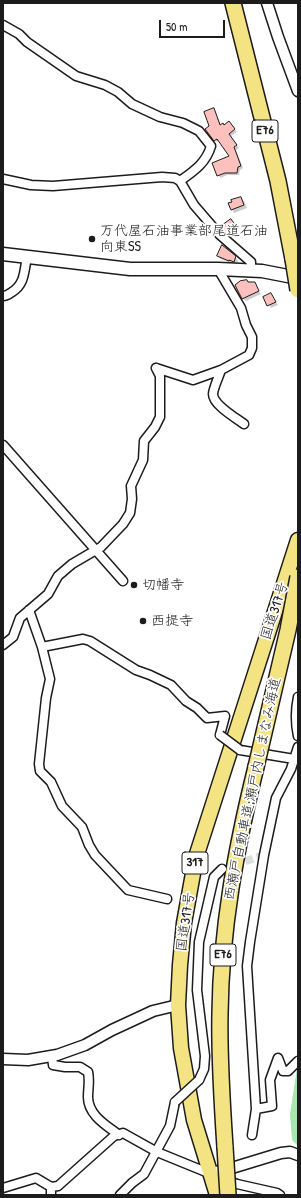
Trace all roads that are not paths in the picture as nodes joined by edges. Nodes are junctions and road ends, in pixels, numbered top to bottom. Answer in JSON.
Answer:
{"nodes":[{"id":1,"x":233,"y":3,"type":"edge"},
{"id":2,"x":267,"y":3,"type":"edge"},
{"id":3,"x":3,"y":25,"type":"edge"},
{"id":4,"x":298,"y":91,"type":"edge"},
{"id":5,"x":3,"y":179,"type":"edge"},
{"id":6,"x":180,"y":181,"type":"junction"},
{"id":7,"x":3,"y":254,"type":"edge"},
{"id":8,"x":27,"y":257,"type":"junction"},
{"id":9,"x":218,"y":269,"type":"junction"},
{"id":10,"x":251,"y":270,"type":"junction"},
{"id":11,"x":298,"y":278,"type":"edge"},
{"id":12,"x":298,"y":290,"type":"edge"},
{"id":13,"x":3,"y":296,"type":"edge"},
{"id":14,"x":221,"y":370,"type":"junction"},
{"id":15,"x":244,"y":424,"type":"dead end"},
{"id":16,"x":3,"y":445,"type":"edge"},
{"id":17,"x":298,"y":540,"type":"edge"},
{"id":18,"x":96,"y":550,"type":"junction"},
{"id":19,"x":298,"y":576,"type":"edge"},
{"id":20,"x":123,"y":581,"type":"dead end"},
{"id":21,"x":28,"y":610,"type":"junction"},
{"id":22,"x":3,"y":645,"type":"edge"},
{"id":23,"x":42,"y":647,"type":"junction"},
{"id":24,"x":298,"y":697,"type":"edge"},
{"id":25,"x":298,"y":736,"type":"edge"},
{"id":26,"x":298,"y":747,"type":"edge"},
{"id":27,"x":294,"y":759,"type":"junction"},
{"id":28,"x":222,"y":869,"type":"dead end"},
{"id":29,"x":167,"y":899,"type":"dead end"},
{"id":30,"x":178,"y":1005,"type":"junction"},
{"id":31,"x":52,"y":1056,"type":"junction"},
{"id":32,"x":3,"y":1059,"type":"edge"},
{"id":33,"x":298,"y":1061,"type":"edge"},
{"id":34,"x":256,"y":1109,"type":"junction"},
{"id":35,"x":119,"y":1135,"type":"junction"},
{"id":36,"x":252,"y":1135,"type":"dead end"},
{"id":37,"x":157,"y":1152,"type":"junction"},
{"id":38,"x":298,"y":1155,"type":"edge"},
{"id":39,"x":210,"y":1173,"type":"junction"},
{"id":40,"x":3,"y":1188,"type":"edge"},
{"id":41,"x":51,"y":1191,"type":"edge"},
{"id":42,"x":120,"y":1195,"type":"edge"},
{"id":43,"x":217,"y":1195,"type":"edge"},
{"id":44,"x":228,"y":1195,"type":"edge"},
{"id":45,"x":280,"y":1195,"type":"edge"}],
"edges":[{"from":1,"to":12,"type":"highway","number":"E76","bridge":true},
{"from":2,"to":4,"type":"street"},
{"from":3,"to":6,"type":"street"},
{"from":5,"to":6,"type":"street"},
{"from":6,"to":10,"type":"street"},
{"from":7,"to":8,"type":"main road"},
{"from":8,"to":9,"type":"main road"},
{"from":8,"to":13,"type":"street"},
{"from":9,"to":10,"type":"main road"},
{"from":9,"to":14,"type":"street"},
{"from":10,"to":11,"type":"main road"},
{"from":14,"to":15,"type":"street"},
{"from":14,"to":18,"type":"street"},
{"from":16,"to":18,"type":"street"},
{"from":17,"to":30,"type":"highway","name":"国道317号","number":"317"},
{"from":18,"to":20,"type":"street"},
{"from":18,"to":21,"type":"street"},
{"from":19,"to":44,"type":"highway","name":"西瀬戸自動車道;瀬戸内しまなみ海道","number":"E76","bridge":true},
{"from":21,"to":22,"type":"street"},
{"from":21,"to":23,"type":"street"},
{"from":23,"to":27,"type":"street","bridge":true},
{"from":23,"to":29,"type":"street"},
{"from":24,"to":25,"type":"street"},
{"from":26,"to":27,"type":"street"},
{"from":27,"to":34,"type":"street"},
{"from":28,"to":37,"type":"street","bridge":true},
{"from":30,"to":31,"type":"street"},
{"from":30,"to":39,"type":"highway","name":"国道317号","number":"317"},
{"from":31,"to":32,"type":"street"},
{"from":31,"to":35,"type":"street"},
{"from":33,"to":34,"type":"street"},
{"from":34,"to":36,"type":"street"},
{"from":35,"to":37,"type":"street"},
{"from":35,"to":41,"type":"street"},
{"from":37,"to":39,"type":"street"},
{"from":37,"to":42,"type":"street"},
{"from":38,"to":39,"type":"street"},
{"from":39,"to":43,"type":"highway","name":"国道317号","number":"317"},
{"from":39,"to":45,"type":"street"},
{"from":40,"to":41,"type":"street"}]}
